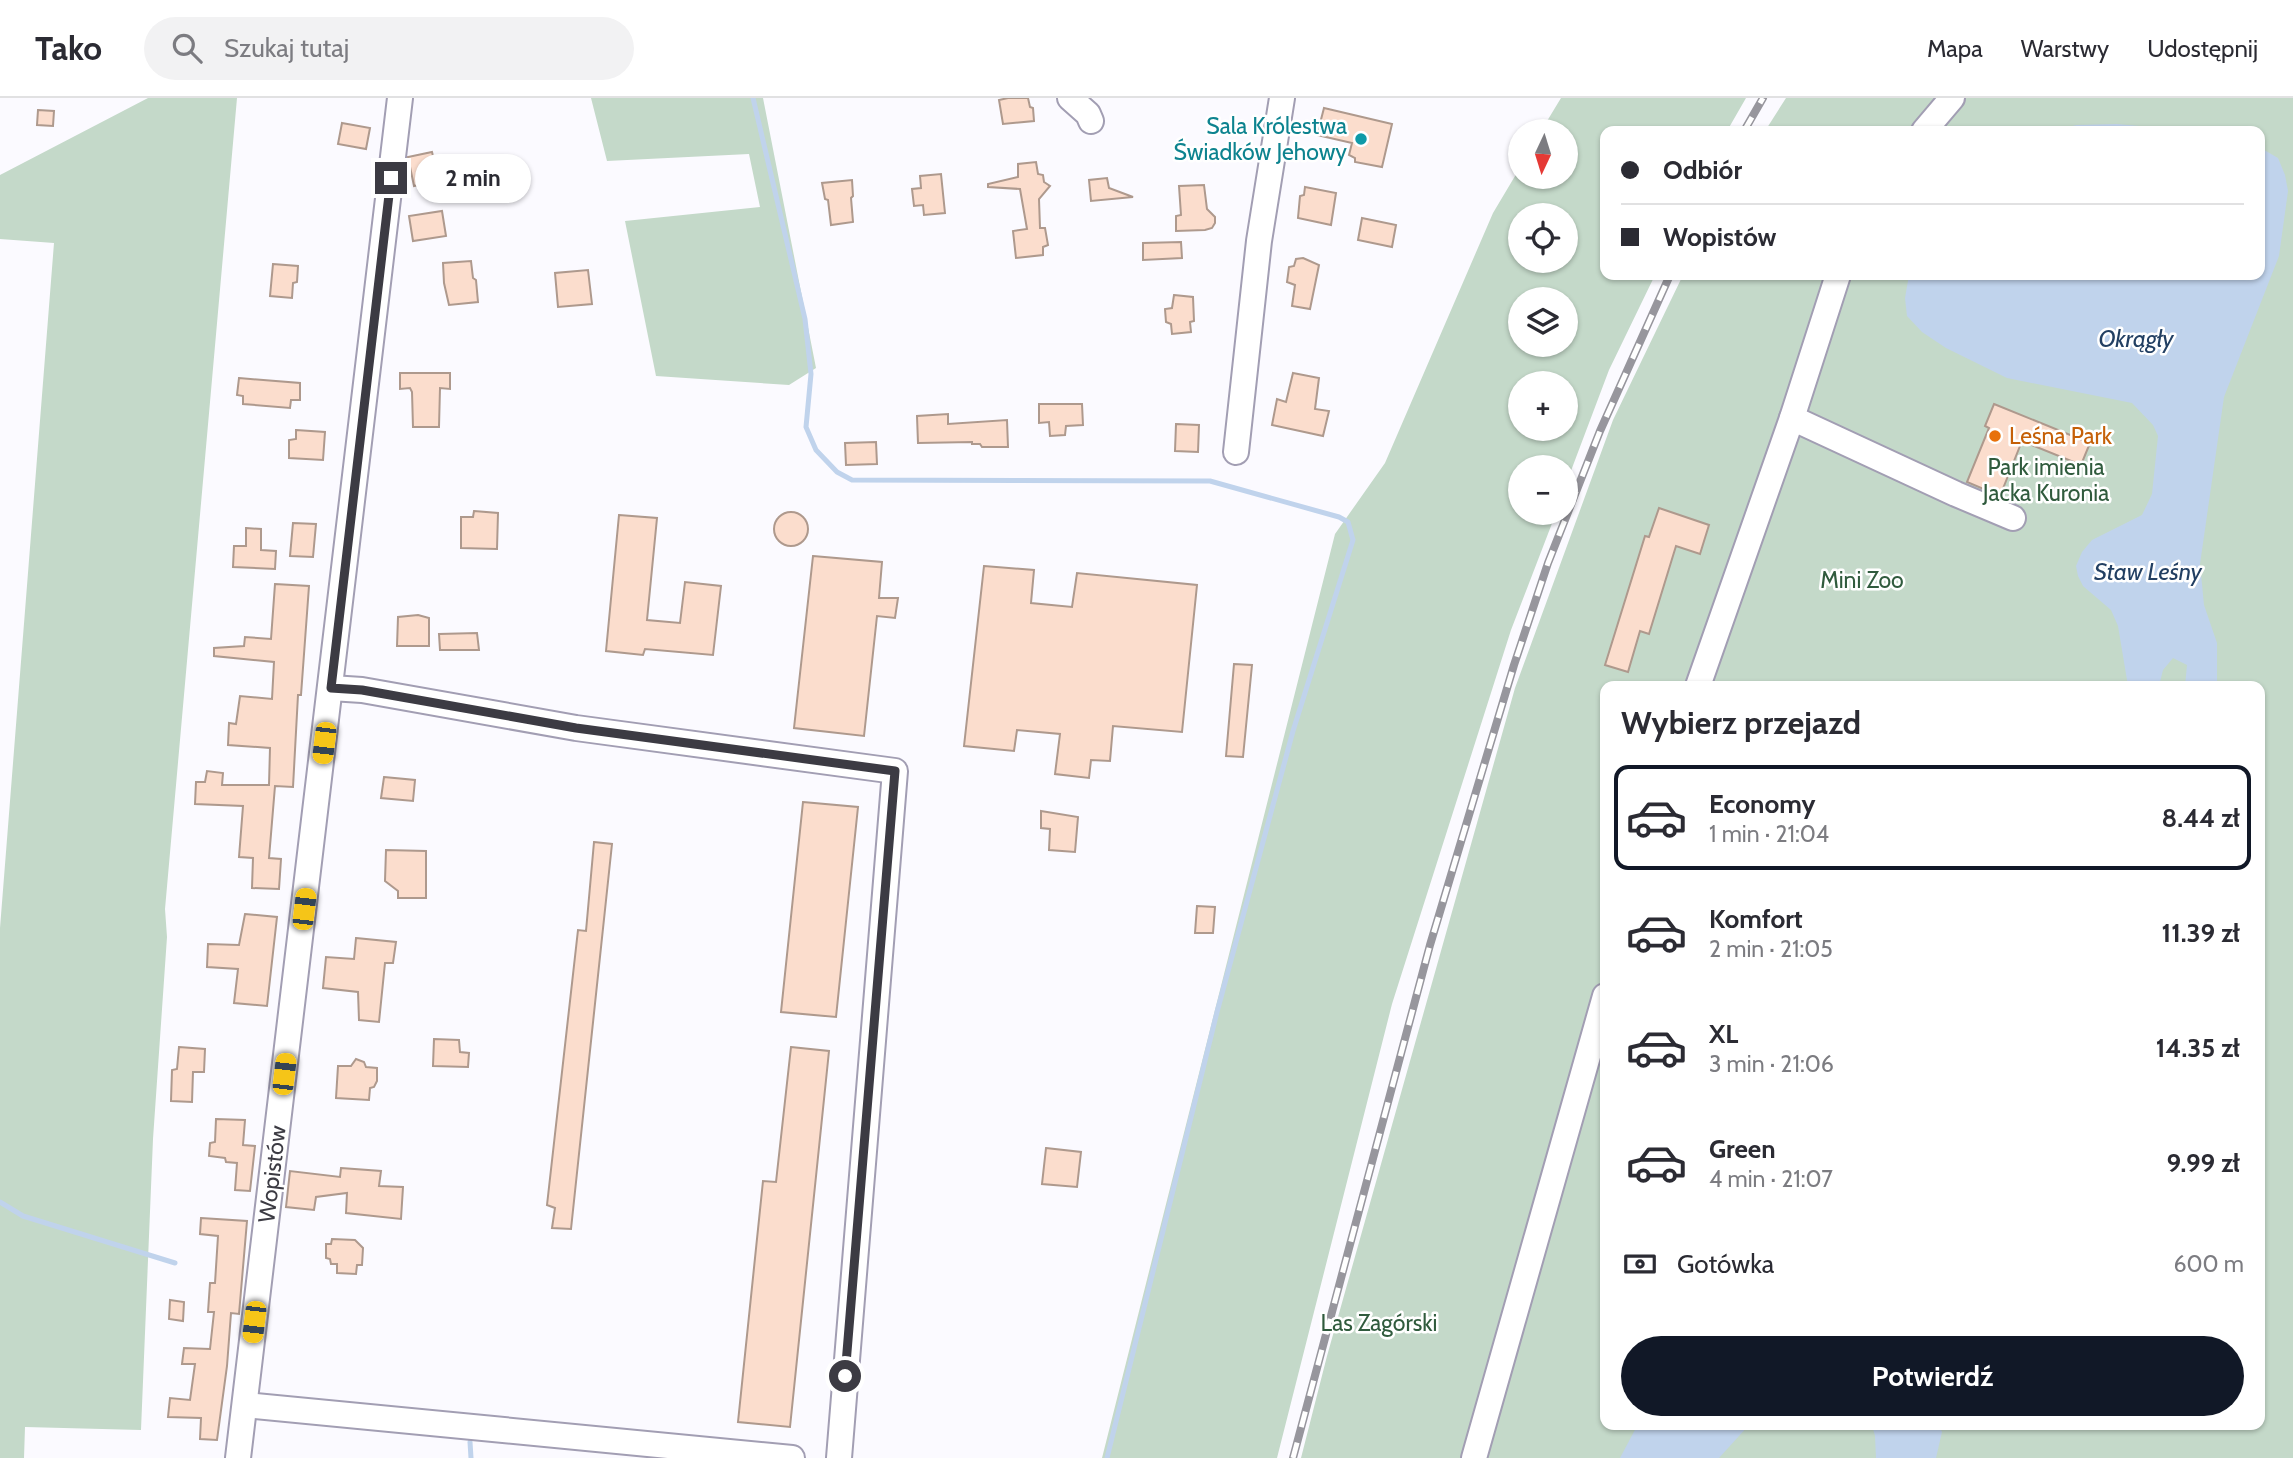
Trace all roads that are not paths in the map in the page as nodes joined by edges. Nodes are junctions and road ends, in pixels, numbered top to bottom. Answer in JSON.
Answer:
{"nodes":[{"id":1,"x":400,"y":98,"type":"edge"},
{"id":2,"x":1070,"y":98,"type":"edge"},
{"id":3,"x":1282,"y":98,"type":"edge"},
{"id":4,"x":1951,"y":98,"type":"edge"},
{"id":5,"x":1091,"y":121,"type":"dead end"},
{"id":6,"x":1928,"y":126,"type":"edge"},
{"id":7,"x":1836,"y":280,"type":"edge"},
{"id":8,"x":1792,"y":418,"type":"junction"},
{"id":9,"x":1236,"y":452,"type":"dead end"},
{"id":10,"x":2013,"y":517,"type":"dead end"},
{"id":11,"x":1700,"y":681,"type":"edge"},
{"id":12,"x":331,"y":688,"type":"junction"},
{"id":13,"x":1600,"y":1014,"type":"edge"},
{"id":14,"x":244,"y":1405,"type":"junction"},
{"id":15,"x":238,"y":1458,"type":"edge"},
{"id":16,"x":792,"y":1458,"type":"edge"},
{"id":17,"x":839,"y":1458,"type":"edge"},
{"id":18,"x":1474,"y":1458,"type":"edge"}],
"edges":[{"from":1,"to":12,"type":"street","name":"Wopistów"},
{"from":2,"to":5,"type":"street"},
{"from":3,"to":9,"type":"street"},
{"from":4,"to":6,"type":"street"},
{"from":7,"to":8,"type":"street"},
{"from":8,"to":10,"type":"street"},
{"from":8,"to":11,"type":"street"},
{"from":12,"to":14,"type":"street","name":"Wopistów"},
{"from":12,"to":17,"type":"street"},
{"from":13,"to":18,"type":"street"},
{"from":14,"to":15,"type":"street","name":"Wopistów"},
{"from":14,"to":16,"type":"street"}]}
